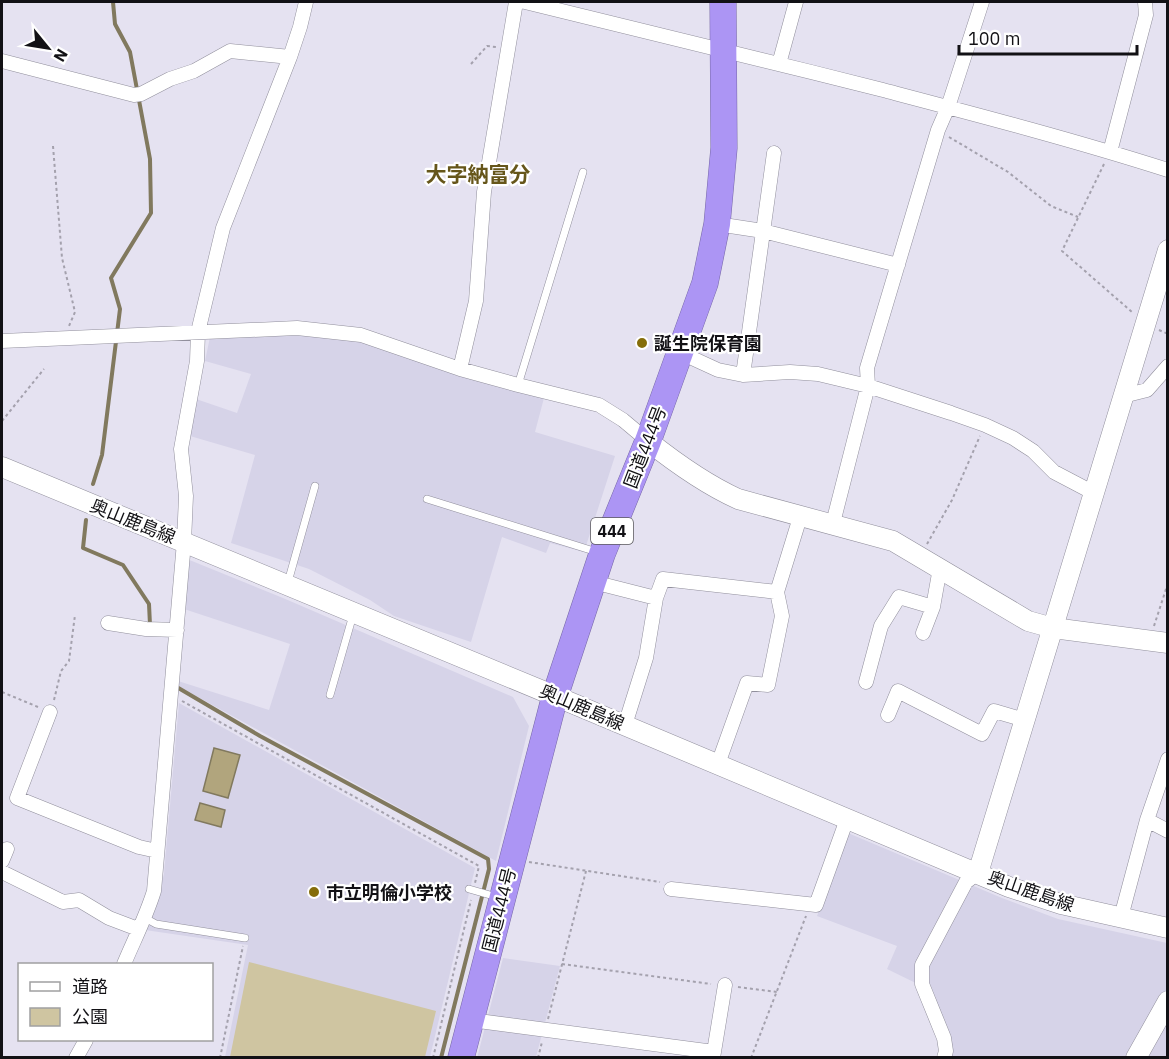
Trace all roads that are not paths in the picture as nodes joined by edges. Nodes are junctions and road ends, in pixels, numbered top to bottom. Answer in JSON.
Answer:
{"nodes":[{"id":1,"x":306,"y":2,"type":"edge"},
{"id":2,"x":516,"y":2,"type":"edge"},
{"id":3,"x":525,"y":2,"type":"edge"},
{"id":4,"x":723,"y":2,"type":"edge"},
{"id":5,"x":796,"y":2,"type":"edge"},
{"id":6,"x":982,"y":2,"type":"edge"},
{"id":7,"x":1145,"y":2,"type":"edge"},
{"id":8,"x":723,"y":50,"type":"junction"},
{"id":9,"x":290,"y":57,"type":"junction"},
{"id":10,"x":2,"y":61,"type":"edge"},
{"id":11,"x":779,"y":64,"type":"junction"},
{"id":12,"x":948,"y":107,"type":"junction"},
{"id":13,"x":1110,"y":152,"type":"junction"},
{"id":14,"x":774,"y":153,"type":"dead end"},
{"id":15,"x":1167,"y":170,"type":"edge"},
{"id":16,"x":583,"y":172,"type":"dead end"},
{"id":17,"x":717,"y":224,"type":"junction"},
{"id":18,"x":763,"y":231,"type":"junction"},
{"id":19,"x":1167,"y":250,"type":"edge"},
{"id":20,"x":898,"y":264,"type":"junction"},
{"id":21,"x":198,"y":332,"type":"junction"},
{"id":22,"x":2,"y":341,"type":"edge"},
{"id":23,"x":681,"y":353,"type":"junction"},
{"id":24,"x":1167,"y":366,"type":"edge"},
{"id":25,"x":460,"y":369,"type":"junction"},
{"id":26,"x":743,"y":375,"type":"junction"},
{"id":27,"x":518,"y":385,"type":"junction"},
{"id":28,"x":868,"y":386,"type":"junction"},
{"id":29,"x":1123,"y":396,"type":"junction"},
{"id":30,"x":648,"y":441,"type":"junction"},
{"id":31,"x":2,"y":467,"type":"edge"},
{"id":32,"x":315,"y":486,"type":"dead end"},
{"id":33,"x":1094,"y":493,"type":"junction"},
{"id":34,"x":427,"y":499,"type":"dead end"},
{"id":35,"x":801,"y":514,"type":"junction"},
{"id":36,"x":833,"y":523,"type":"junction"},
{"id":37,"x":184,"y":542,"type":"junction"},
{"id":38,"x":602,"y":554,"type":"junction"},
{"id":39,"x":940,"y":568,"type":"junction"},
{"id":40,"x":593,"y":582,"type":"junction"},
{"id":41,"x":287,"y":584,"type":"junction"},
{"id":42,"x":777,"y":592,"type":"junction"},
{"id":43,"x":656,"y":598,"type":"junction"},
{"id":44,"x":933,"y":608,"type":"junction"},
{"id":45,"x":354,"y":612,"type":"junction"},
{"id":46,"x":108,"y":624,"type":"dead end"},
{"id":47,"x":1053,"y":628,"type":"junction"},
{"id":48,"x":177,"y":630,"type":"junction"},
{"id":49,"x":923,"y":633,"type":"dead end"},
{"id":50,"x":1159,"y":642,"type":"edge"},
{"id":51,"x":866,"y":682,"type":"dead end"},
{"id":52,"x":330,"y":695,"type":"dead end"},
{"id":53,"x":555,"y":696,"type":"junction"},
{"id":54,"x":50,"y":712,"type":"road end"},
{"id":55,"x":888,"y":715,"type":"dead end"},
{"id":56,"x":1025,"y":720,"type":"junction"},
{"id":57,"x":625,"y":725,"type":"junction"},
{"id":58,"x":1167,"y":759,"type":"edge"},
{"id":59,"x":718,"y":764,"type":"junction"},
{"id":60,"x":847,"y":819,"type":"junction"},
{"id":61,"x":1147,"y":820,"type":"junction"},
{"id":62,"x":1167,"y":831,"type":"edge"},
{"id":63,"x":158,"y":851,"type":"junction"},
{"id":64,"x":2,"y":872,"type":"edge"},
{"id":65,"x":978,"y":873,"type":"junction"},
{"id":66,"x":671,"y":889,"type":"road end"},
{"id":67,"x":474,"y":890,"type":"road end"},
{"id":68,"x":496,"y":897,"type":"junction"},
{"id":69,"x":1121,"y":918,"type":"junction"},
{"id":70,"x":142,"y":924,"type":"junction"},
{"id":71,"x":1167,"y":928,"type":"edge"},
{"id":72,"x":245,"y":938,"type":"road end"},
{"id":73,"x":124,"y":963,"type":"edge"},
{"id":74,"x":725,"y":985,"type":"road end"},
{"id":75,"x":1167,"y":1001,"type":"edge"},
{"id":76,"x":471,"y":1020,"type":"junction"},
{"id":77,"x":85,"y":1041,"type":"edge"},
{"id":78,"x":713,"y":1055,"type":"edge"},
{"id":79,"x":76,"y":1058,"type":"edge"},
{"id":80,"x":461,"y":1058,"type":"edge"},
{"id":81,"x":944,"y":1058,"type":"edge"},
{"id":82,"x":1136,"y":1058,"type":"edge"}],
"edges":[{"from":1,"to":9,"type":"street"},
{"from":2,"to":25,"type":"street"},
{"from":3,"to":8,"type":"street"},
{"from":4,"to":8,"type":"highway","name":"国道444号","number":"444"},
{"from":5,"to":11,"type":"street"},
{"from":6,"to":12,"type":"street"},
{"from":7,"to":13,"type":"street"},
{"from":8,"to":11,"type":"street"},
{"from":8,"to":17,"type":"highway","name":"国道444号","number":"444"},
{"from":9,"to":10,"type":"street"},
{"from":9,"to":21,"type":"street"},
{"from":11,"to":12,"type":"street"},
{"from":12,"to":13,"type":"street"},
{"from":12,"to":20,"type":"street"},
{"from":13,"to":15,"type":"street"},
{"from":14,"to":18,"type":"street"},
{"from":16,"to":27,"type":"lane"},
{"from":17,"to":18,"type":"street"},
{"from":17,"to":23,"type":"highway","name":"国道444号","number":"444"},
{"from":18,"to":20,"type":"street"},
{"from":18,"to":26,"type":"street"},
{"from":19,"to":29,"type":"street"},
{"from":20,"to":28,"type":"street"},
{"from":21,"to":22,"type":"street"},
{"from":21,"to":25,"type":"street"},
{"from":21,"to":37,"type":"street"},
{"from":23,"to":26,"type":"street"},
{"from":23,"to":30,"type":"highway","name":"国道444号","number":"444"},
{"from":24,"to":29,"type":"street"},
{"from":25,"to":27,"type":"street"},
{"from":26,"to":28,"type":"street"},
{"from":27,"to":30,"type":"street"},
{"from":28,"to":33,"type":"street"},
{"from":28,"to":36,"type":"street"},
{"from":29,"to":33,"type":"street"},
{"from":30,"to":35,"type":"street"},
{"from":30,"to":38,"type":"highway","name":"国道444号","number":"444"},
{"from":31,"to":37,"type":"street","name":"奥山鹿島線"},
{"from":32,"to":41,"type":"lane"},
{"from":33,"to":47,"type":"street"},
{"from":34,"to":38,"type":"lane"},
{"from":35,"to":36,"type":"street"},
{"from":35,"to":42,"type":"street"},
{"from":36,"to":39,"type":"street"},
{"from":37,"to":41,"type":"street","name":"奥山鹿島線"},
{"from":37,"to":48,"type":"street"},
{"from":38,"to":40,"type":"highway","name":"国道444号","number":"444"},
{"from":39,"to":44,"type":"street"},
{"from":39,"to":47,"type":"street"},
{"from":40,"to":43,"type":"street"},
{"from":40,"to":53,"type":"highway","name":"国道444号","number":"444"},
{"from":41,"to":45,"type":"street","name":"奥山鹿島線"},
{"from":42,"to":43,"type":"street"},
{"from":42,"to":59,"type":"street"},
{"from":43,"to":57,"type":"street"},
{"from":44,"to":49,"type":"street"},
{"from":44,"to":51,"type":"street"},
{"from":45,"to":52,"type":"lane"},
{"from":45,"to":53,"type":"street","name":"奥山鹿島線"},
{"from":46,"to":48,"type":"street"},
{"from":47,"to":50,"type":"street"},
{"from":47,"to":56,"type":"street"},
{"from":48,"to":63,"type":"street"},
{"from":53,"to":57,"type":"street","name":"奥山鹿島線"},
{"from":53,"to":68,"type":"highway","name":"国道444号","number":"444"},
{"from":54,"to":63,"type":"street"},
{"from":55,"to":56,"type":"street"},
{"from":56,"to":65,"type":"street"},
{"from":57,"to":59,"type":"street","name":"奥山鹿島線"},
{"from":58,"to":61,"type":"street"},
{"from":59,"to":60,"type":"street","name":"奥山鹿島線"},
{"from":60,"to":65,"type":"street","name":"奥山鹿島線"},
{"from":60,"to":66,"type":"street"},
{"from":61,"to":62,"type":"street"},
{"from":61,"to":69,"type":"street"},
{"from":63,"to":70,"type":"street"},
{"from":64,"to":70,"type":"street"},
{"from":65,"to":69,"type":"street","name":"奥山鹿島線"},
{"from":65,"to":81,"type":"street"},
{"from":67,"to":68,"type":"lane"},
{"from":68,"to":76,"type":"highway","name":"国道444号","number":"444"},
{"from":69,"to":71,"type":"street","name":"奥山鹿島線"},
{"from":70,"to":72,"type":"lane"},
{"from":70,"to":73,"type":"street"},
{"from":74,"to":78,"type":"street"},
{"from":75,"to":82,"type":"street"},
{"from":76,"to":78,"type":"street"},
{"from":76,"to":80,"type":"highway","name":"国道444号","number":"444"},
{"from":77,"to":79,"type":"street"}]}
